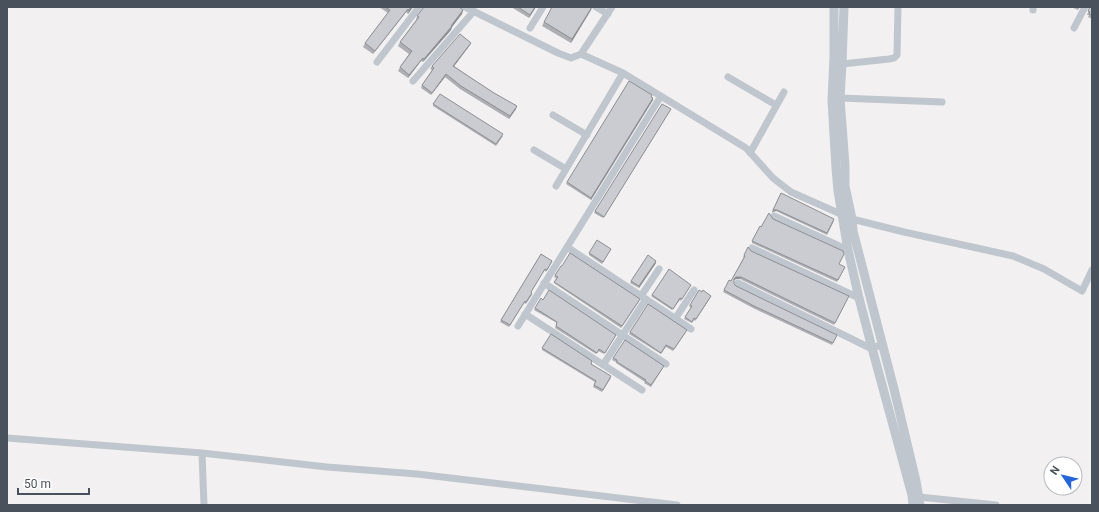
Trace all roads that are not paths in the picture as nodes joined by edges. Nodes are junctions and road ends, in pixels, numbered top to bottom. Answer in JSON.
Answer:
{"nodes":[{"id":1,"x":420,"y":7,"type":"edge"},
{"id":2,"x":465,"y":7,"type":"edge"},
{"id":3,"x":543,"y":7,"type":"edge"},
{"id":4,"x":596,"y":7,"type":"edge"},
{"id":5,"x":612,"y":7,"type":"edge"},
{"id":6,"x":834,"y":7,"type":"edge"},
{"id":7,"x":844,"y":7,"type":"edge"},
{"id":8,"x":898,"y":7,"type":"edge"},
{"id":9,"x":1085,"y":7,"type":"edge"},
{"id":10,"x":474,"y":11,"type":"junction"},
{"id":11,"x":608,"y":14,"type":"junction"},
{"id":12,"x":530,"y":28,"type":"dead end"},
{"id":13,"x":1074,"y":28,"type":"dead end"},
{"id":14,"x":581,"y":54,"type":"junction"},
{"id":15,"x":377,"y":62,"type":"dead end"},
{"id":16,"x":842,"y":64,"type":"junction"},
{"id":17,"x":623,"y":73,"type":"junction"},
{"id":18,"x":728,"y":77,"type":"dead end"},
{"id":19,"x":414,"y":82,"type":"dead end"},
{"id":20,"x":784,"y":92,"type":"dead end"},
{"id":21,"x":661,"y":96,"type":"junction"},
{"id":22,"x":840,"y":98,"type":"junction"},
{"id":23,"x":942,"y":102,"type":"dead end"},
{"id":24,"x":776,"y":105,"type":"junction"},
{"id":25,"x":553,"y":115,"type":"dead end"},
{"id":26,"x":587,"y":135,"type":"junction"},
{"id":27,"x":534,"y":150,"type":"dead end"},
{"id":28,"x":750,"y":153,"type":"junction"},
{"id":29,"x":566,"y":169,"type":"junction"},
{"id":30,"x":556,"y":186,"type":"dead end"},
{"id":31,"x":843,"y":215,"type":"junction"},
{"id":32,"x":774,"y":216,"type":"dead end"},
{"id":33,"x":852,"y":219,"type":"junction"},
{"id":34,"x":567,"y":247,"type":"junction"},
{"id":35,"x":752,"y":248,"type":"dead end"},
{"id":36,"x":848,"y":250,"type":"junction"},
{"id":37,"x":660,"y":269,"type":"dead end"},
{"id":38,"x":1092,"y":270,"type":"edge"},
{"id":39,"x":544,"y":283,"type":"junction"},
{"id":40,"x":738,"y":283,"type":"dead end"},
{"id":41,"x":694,"y":290,"type":"dead end"},
{"id":42,"x":643,"y":298,"type":"junction"},
{"id":43,"x":859,"y":298,"type":"junction"},
{"id":44,"x":525,"y":314,"type":"junction"},
{"id":45,"x":675,"y":318,"type":"junction"},
{"id":46,"x":518,"y":326,"type":"dead end"},
{"id":47,"x":691,"y":329,"type":"dead end"},
{"id":48,"x":623,"y":335,"type":"junction"},
{"id":49,"x":883,"y":345,"type":"junction"},
{"id":50,"x":872,"y":348,"type":"junction"},
{"id":51,"x":666,"y":364,"type":"dead end"},
{"id":52,"x":603,"y":365,"type":"junction"},
{"id":53,"x":642,"y":390,"type":"dead end"},
{"id":54,"x":7,"y":438,"type":"edge"},
{"id":55,"x":202,"y":453,"type":"junction"},
{"id":56,"x":920,"y":501,"type":"edge"},
{"id":57,"x":204,"y":505,"type":"edge"},
{"id":58,"x":677,"y":505,"type":"edge"},
{"id":59,"x":913,"y":505,"type":"edge"},
{"id":60,"x":996,"y":505,"type":"edge"}],
"edges":[{"from":1,"to":15,"type":"street"},
{"from":2,"to":10,"type":"street"},
{"from":3,"to":12,"type":"street"},
{"from":4,"to":11,"type":"street"},
{"from":5,"to":11,"type":"street"},
{"from":6,"to":31,"type":"street"},
{"from":7,"to":16,"type":"street"},
{"from":8,"to":16,"type":"street"},
{"from":9,"to":13,"type":"street"},
{"from":10,"to":14,"type":"street"},
{"from":10,"to":19,"type":"street"},
{"from":11,"to":14,"type":"street"},
{"from":14,"to":17,"type":"street"},
{"from":16,"to":22,"type":"street"},
{"from":17,"to":21,"type":"street"},
{"from":17,"to":26,"type":"street"},
{"from":18,"to":24,"type":"street"},
{"from":20,"to":24,"type":"street"},
{"from":21,"to":28,"type":"street"},
{"from":21,"to":34,"type":"street"},
{"from":22,"to":23,"type":"street"},
{"from":22,"to":33,"type":"street"},
{"from":24,"to":28,"type":"street"},
{"from":25,"to":26,"type":"street"},
{"from":26,"to":29,"type":"street"},
{"from":27,"to":29,"type":"street"},
{"from":28,"to":31,"type":"street"},
{"from":29,"to":30,"type":"street"},
{"from":31,"to":33,"type":"street"},
{"from":31,"to":36,"type":"street"},
{"from":32,"to":36,"type":"street"},
{"from":33,"to":38,"type":"street"},
{"from":33,"to":49,"type":"street"},
{"from":34,"to":39,"type":"street"},
{"from":34,"to":42,"type":"street"},
{"from":35,"to":43,"type":"street"},
{"from":36,"to":43,"type":"street"},
{"from":37,"to":42,"type":"street"},
{"from":39,"to":44,"type":"street"},
{"from":39,"to":48,"type":"street"},
{"from":40,"to":50,"type":"street"},
{"from":41,"to":45,"type":"street"},
{"from":42,"to":45,"type":"street"},
{"from":42,"to":48,"type":"street"},
{"from":43,"to":50,"type":"street"},
{"from":44,"to":46,"type":"street"},
{"from":44,"to":52,"type":"street"},
{"from":45,"to":47,"type":"street"},
{"from":48,"to":51,"type":"street"},
{"from":48,"to":52,"type":"street"},
{"from":49,"to":50,"type":"street"},
{"from":49,"to":56,"type":"street"},
{"from":50,"to":59,"type":"street"},
{"from":52,"to":53,"type":"street"},
{"from":54,"to":55,"type":"street"},
{"from":55,"to":57,"type":"street"},
{"from":55,"to":58,"type":"street"},
{"from":56,"to":60,"type":"street"}]}
